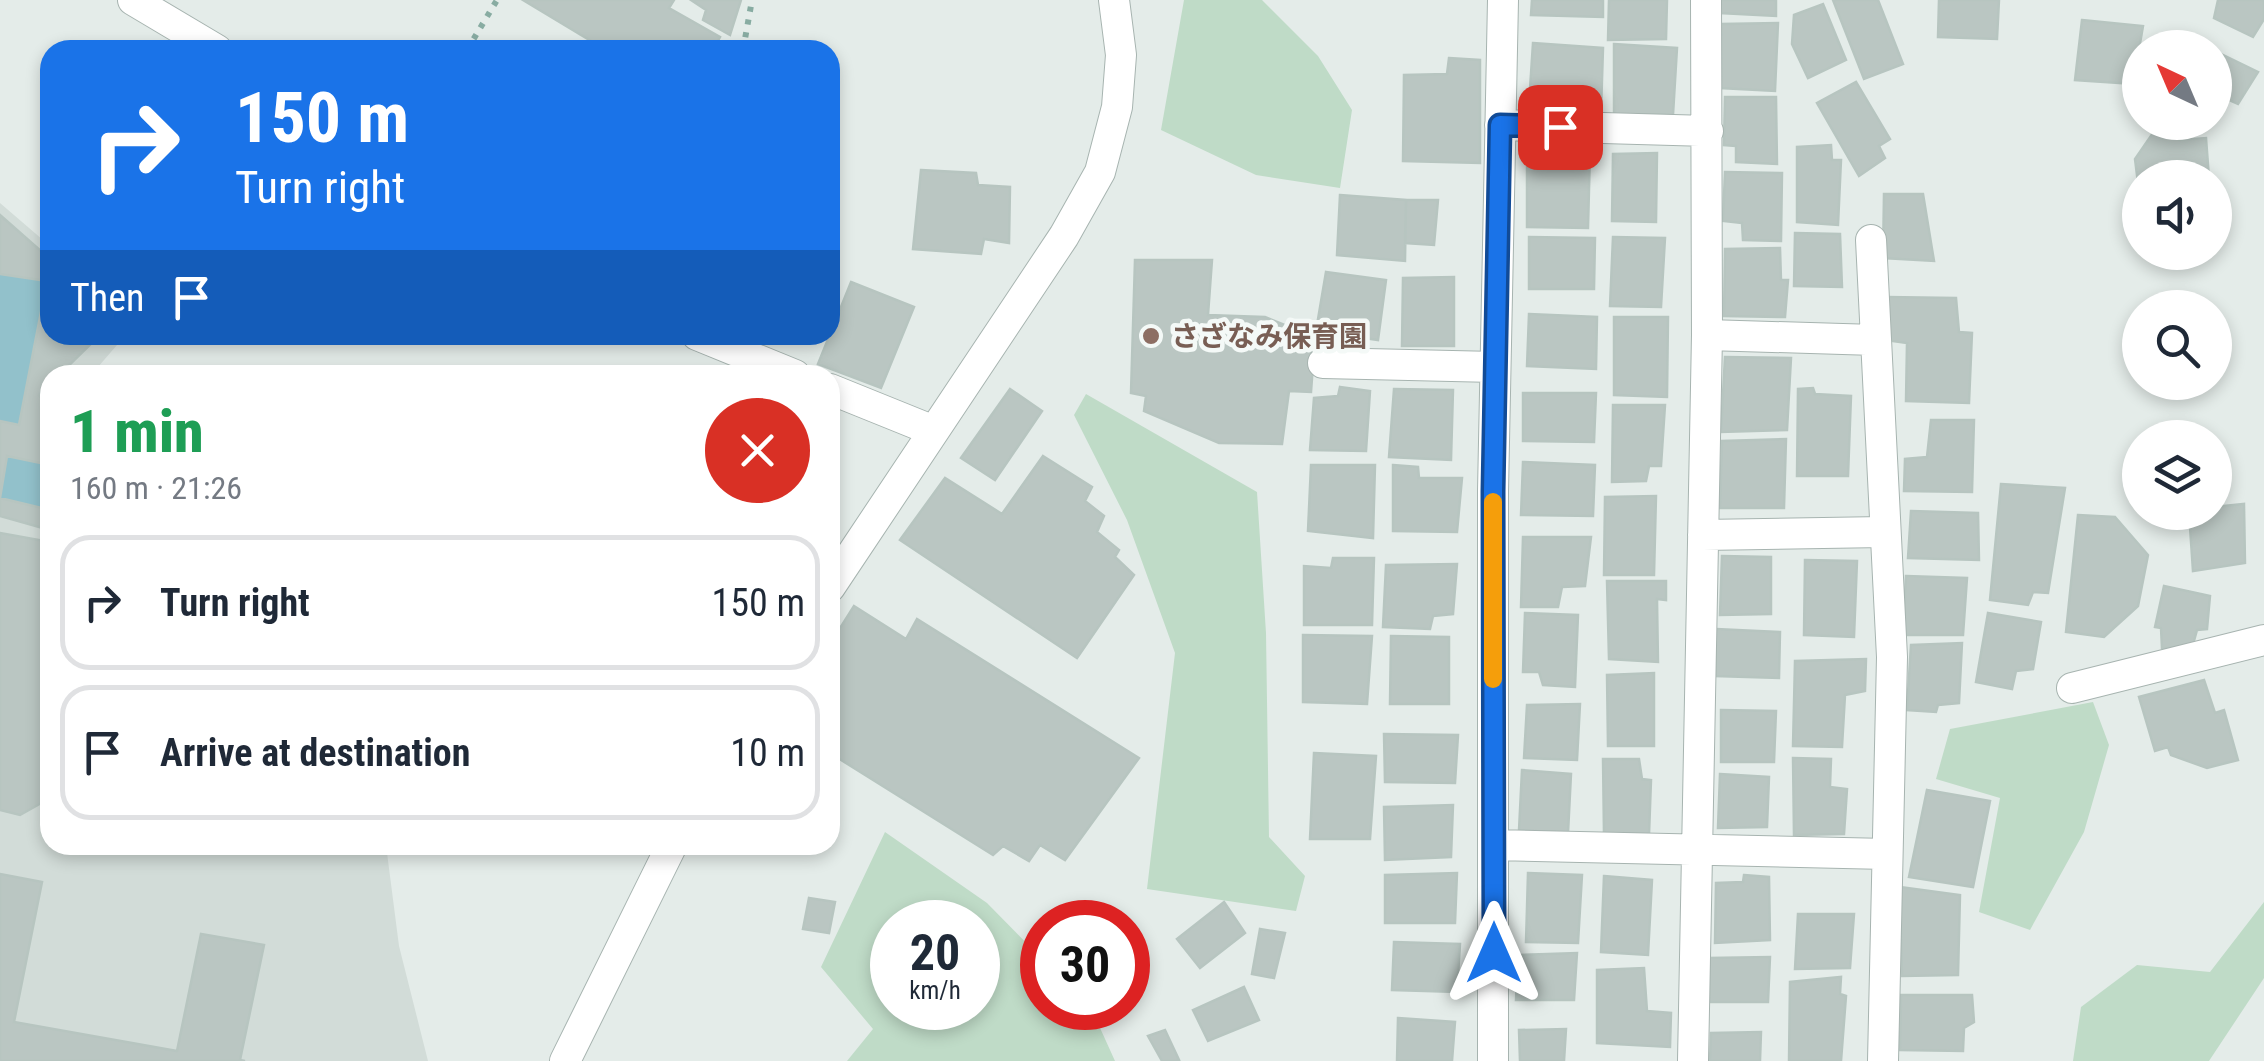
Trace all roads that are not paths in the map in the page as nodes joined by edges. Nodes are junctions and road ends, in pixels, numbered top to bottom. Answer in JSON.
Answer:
{"nodes":[{"id":1,"x":133,"y":0,"type":"edge"},
{"id":2,"x":1114,"y":0,"type":"edge"},
{"id":3,"x":1503,"y":0,"type":"edge"},
{"id":4,"x":1706,"y":0,"type":"edge"},
{"id":5,"x":200,"y":40,"type":"edge"},
{"id":6,"x":1500,"y":125,"type":"junction"},
{"id":7,"x":1708,"y":131,"type":"junction"},
{"id":8,"x":1871,"y":240,"type":"dead end"},
{"id":9,"x":1707,"y":335,"type":"junction"},
{"id":10,"x":1875,"y":340,"type":"junction"},
{"id":11,"x":722,"y":345,"type":"edge"},
{"id":12,"x":1323,"y":363,"type":"dead end"},
{"id":13,"x":772,"y":365,"type":"edge"},
{"id":14,"x":1495,"y":367,"type":"junction"},
{"id":15,"x":840,"y":393,"type":"edge"},
{"id":16,"x":934,"y":431,"type":"junction"},
{"id":17,"x":1883,"y":532,"type":"junction"},
{"id":18,"x":1703,"y":536,"type":"junction"},
{"id":19,"x":840,"y":571,"type":"edge"},
{"id":20,"x":2264,"y":640,"type":"edge"},
{"id":21,"x":2072,"y":688,"type":"dead end"},
{"id":22,"x":1494,"y":845,"type":"junction"},
{"id":23,"x":1698,"y":850,"type":"junction"},
{"id":24,"x":1887,"y":854,"type":"junction"},
{"id":25,"x":667,"y":855,"type":"edge"},
{"id":26,"x":565,"y":1061,"type":"edge"},
{"id":27,"x":1494,"y":1061,"type":"edge"},
{"id":28,"x":1693,"y":1061,"type":"edge"},
{"id":29,"x":1883,"y":1061,"type":"edge"}],
"edges":[{"from":1,"to":5,"type":"street"},
{"from":2,"to":16,"type":"street"},
{"from":3,"to":6,"type":"street"},
{"from":4,"to":7,"type":"street"},
{"from":6,"to":7,"type":"street"},
{"from":6,"to":14,"type":"street"},
{"from":7,"to":9,"type":"street"},
{"from":8,"to":10,"type":"street"},
{"from":9,"to":10,"type":"street"},
{"from":9,"to":18,"type":"street"},
{"from":10,"to":17,"type":"street"},
{"from":11,"to":13,"type":"street"},
{"from":12,"to":14,"type":"street"},
{"from":14,"to":22,"type":"street"},
{"from":15,"to":16,"type":"street"},
{"from":16,"to":19,"type":"street"},
{"from":17,"to":18,"type":"street"},
{"from":17,"to":24,"type":"street"},
{"from":18,"to":23,"type":"street"},
{"from":20,"to":21,"type":"street"},
{"from":22,"to":23,"type":"street"},
{"from":22,"to":27,"type":"street"},
{"from":23,"to":24,"type":"street"},
{"from":23,"to":28,"type":"street"},
{"from":24,"to":29,"type":"street"},
{"from":25,"to":26,"type":"street"}]}
